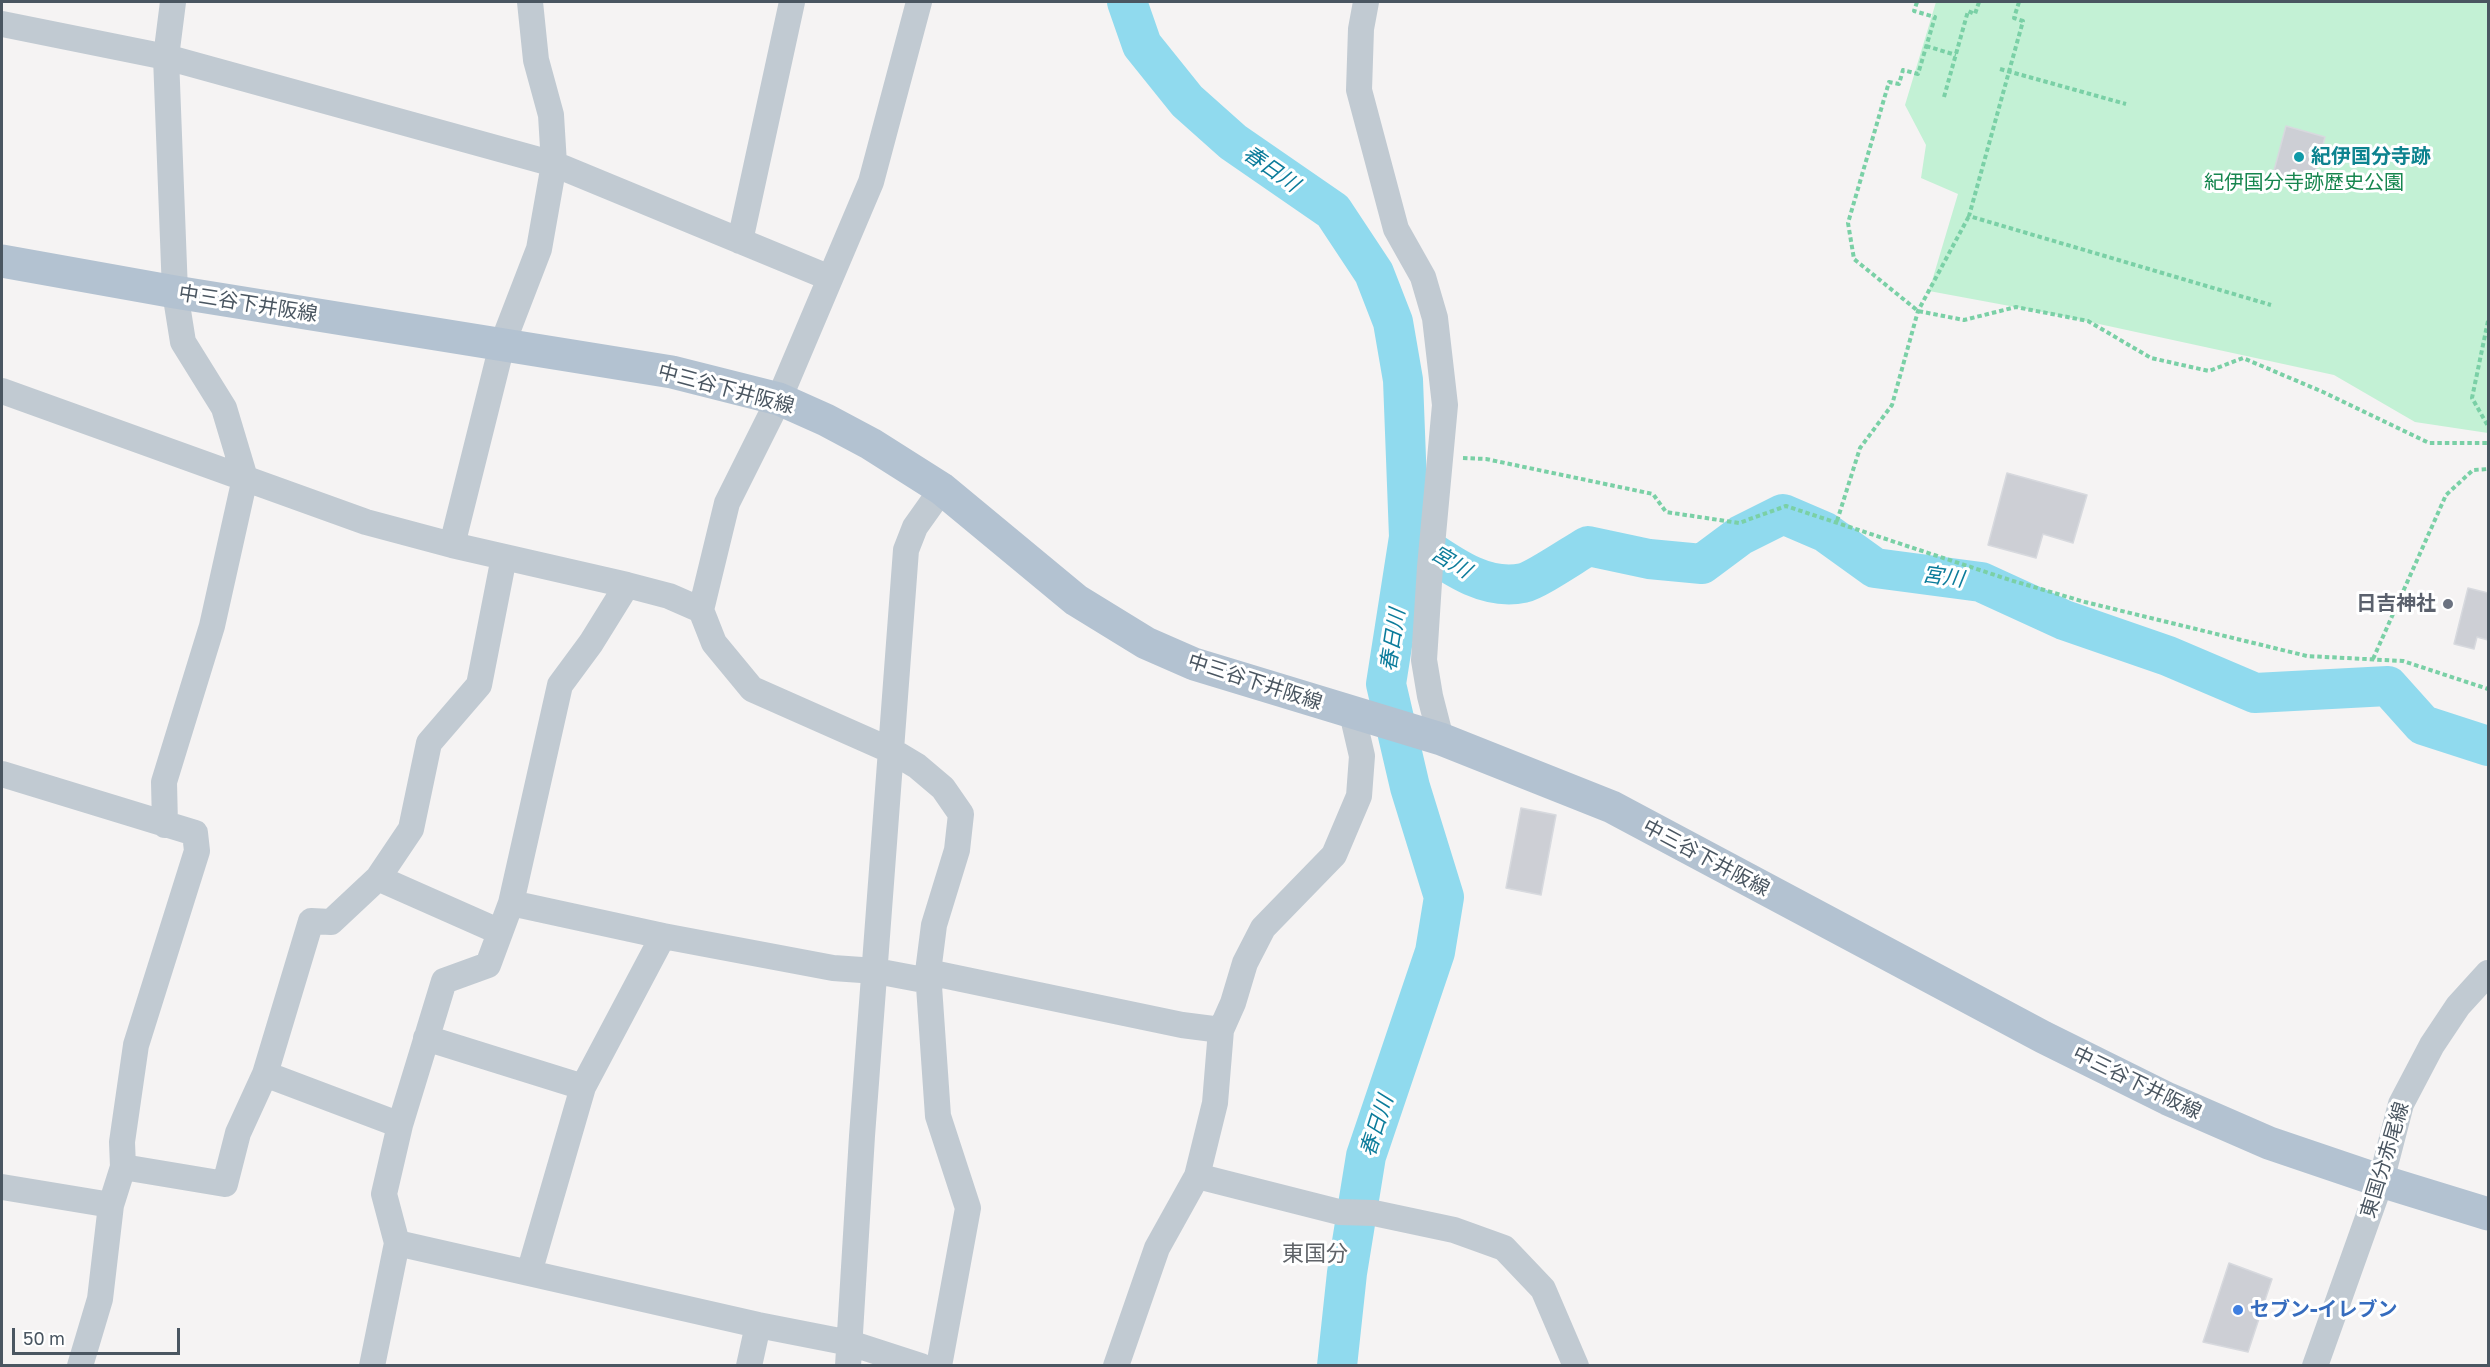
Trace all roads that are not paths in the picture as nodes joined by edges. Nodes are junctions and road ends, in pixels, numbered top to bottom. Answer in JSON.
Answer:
{"nodes":[{"id":1,"x":173,"y":2,"type":"edge"},
{"id":2,"x":530,"y":2,"type":"edge"},
{"id":3,"x":792,"y":2,"type":"edge"},
{"id":4,"x":919,"y":2,"type":"edge"},
{"id":5,"x":1366,"y":2,"type":"edge"},
{"id":6,"x":2,"y":24,"type":"edge"},
{"id":7,"x":166,"y":57,"type":"junction"},
{"id":8,"x":555,"y":164,"type":"junction"},
{"id":9,"x":740,"y":241,"type":"junction"},
{"id":10,"x":2,"y":261,"type":"edge"},
{"id":11,"x":830,"y":278,"type":"junction"},
{"id":12,"x":175,"y":292,"type":"junction"},
{"id":13,"x":502,"y":345,"type":"junction"},
{"id":14,"x":2,"y":391,"type":"edge"},
{"id":15,"x":779,"y":399,"type":"junction"},
{"id":16,"x":245,"y":478,"type":"junction"},
{"id":17,"x":942,"y":489,"type":"junction"},
{"id":18,"x":452,"y":545,"type":"junction"},
{"id":19,"x":504,"y":557,"type":"junction"},
{"id":20,"x":627,"y":585,"type":"junction"},
{"id":21,"x":701,"y":610,"type":"junction"},
{"id":22,"x":1355,"y":714,"type":"junction"},
{"id":23,"x":1432,"y":736,"type":"junction"},
{"id":24,"x":892,"y":751,"type":"junction"},
{"id":25,"x":2,"y":774,"type":"edge"},
{"id":26,"x":165,"y":825,"type":"junction"},
{"id":27,"x":378,"y":878,"type":"junction"},
{"id":28,"x":511,"y":903,"type":"junction"},
{"id":29,"x":500,"y":932,"type":"junction"},
{"id":30,"x":663,"y":936,"type":"junction"},
{"id":31,"x":876,"y":971,"type":"junction"},
{"id":32,"x":2488,"y":973,"type":"edge"},
{"id":33,"x":928,"y":977,"type":"junction"},
{"id":34,"x":1221,"y":1030,"type":"junction"},
{"id":35,"x":426,"y":1038,"type":"junction"},
{"id":36,"x":265,"y":1074,"type":"junction"},
{"id":37,"x":583,"y":1087,"type":"junction"},
{"id":38,"x":400,"y":1125,"type":"junction"},
{"id":39,"x":123,"y":1167,"type":"junction"},
{"id":40,"x":1197,"y":1176,"type":"junction"},
{"id":41,"x":2381,"y":1181,"type":"junction"},
{"id":42,"x":2,"y":1186,"type":"edge"},
{"id":43,"x":111,"y":1206,"type":"junction"},
{"id":44,"x":2488,"y":1214,"type":"edge"},
{"id":45,"x":397,"y":1243,"type":"junction"},
{"id":46,"x":530,"y":1274,"type":"junction"},
{"id":47,"x":758,"y":1325,"type":"junction"},
{"id":48,"x":849,"y":1354,"type":"edge"},
{"id":49,"x":80,"y":1365,"type":"edge"},
{"id":50,"x":372,"y":1365,"type":"edge"},
{"id":51,"x":749,"y":1365,"type":"edge"},
{"id":52,"x":921,"y":1365,"type":"edge"},
{"id":53,"x":939,"y":1365,"type":"edge"},
{"id":54,"x":1116,"y":1365,"type":"edge"},
{"id":55,"x":1576,"y":1365,"type":"edge"},
{"id":56,"x":2315,"y":1365,"type":"edge"}],
"edges":[{"from":1,"to":7,"type":"street"},
{"from":2,"to":8,"type":"street"},
{"from":3,"to":9,"type":"street"},
{"from":4,"to":11,"type":"street"},
{"from":5,"to":23,"type":"street"},
{"from":6,"to":7,"type":"street"},
{"from":7,"to":8,"type":"street"},
{"from":7,"to":12,"type":"street"},
{"from":8,"to":9,"type":"street"},
{"from":8,"to":13,"type":"street"},
{"from":9,"to":11,"type":"street"},
{"from":10,"to":12,"type":"main road","name":"中三谷下井阪線"},
{"from":11,"to":15,"type":"street"},
{"from":12,"to":13,"type":"main road","name":"中三谷下井阪線"},
{"from":12,"to":16,"type":"street"},
{"from":13,"to":15,"type":"main road","name":"中三谷下井阪線"},
{"from":13,"to":18,"type":"street"},
{"from":14,"to":16,"type":"street"},
{"from":15,"to":17,"type":"main road","name":"中三谷下井阪線"},
{"from":15,"to":21,"type":"street"},
{"from":16,"to":18,"type":"street"},
{"from":16,"to":26,"type":"street"},
{"from":17,"to":22,"type":"main road","name":"中三谷下井阪線"},
{"from":17,"to":24,"type":"street"},
{"from":18,"to":19,"type":"street"},
{"from":19,"to":20,"type":"street"},
{"from":19,"to":27,"type":"street"},
{"from":20,"to":21,"type":"street"},
{"from":20,"to":28,"type":"street"},
{"from":21,"to":24,"type":"street"},
{"from":22,"to":23,"type":"main road","name":"中三谷下井阪線"},
{"from":22,"to":34,"type":"street"},
{"from":23,"to":41,"type":"main road","name":"中三谷下井阪線"},
{"from":24,"to":31,"type":"street"},
{"from":24,"to":33,"type":"street"},
{"from":25,"to":26,"type":"street"},
{"from":26,"to":39,"type":"street"},
{"from":27,"to":29,"type":"street"},
{"from":27,"to":36,"type":"street"},
{"from":28,"to":29,"type":"street"},
{"from":28,"to":30,"type":"street"},
{"from":29,"to":35,"type":"street"},
{"from":30,"to":31,"type":"street"},
{"from":30,"to":37,"type":"street"},
{"from":31,"to":33,"type":"street"},
{"from":31,"to":48,"type":"street"},
{"from":32,"to":41,"type":"street","name":"東国分赤尾線"},
{"from":33,"to":34,"type":"street"},
{"from":33,"to":53,"type":"street"},
{"from":34,"to":40,"type":"street"},
{"from":35,"to":37,"type":"street"},
{"from":35,"to":38,"type":"street"},
{"from":36,"to":38,"type":"street"},
{"from":36,"to":39,"type":"street"},
{"from":37,"to":46,"type":"street"},
{"from":38,"to":45,"type":"street"},
{"from":39,"to":43,"type":"street"},
{"from":40,"to":54,"type":"street"},
{"from":40,"to":55,"type":"street"},
{"from":41,"to":44,"type":"main road","name":"中三谷下井阪線"},
{"from":41,"to":56,"type":"street","name":"東国分赤尾線"},
{"from":42,"to":43,"type":"street"},
{"from":43,"to":49,"type":"street"},
{"from":45,"to":46,"type":"street"},
{"from":45,"to":50,"type":"street"},
{"from":46,"to":47,"type":"street"},
{"from":47,"to":48,"type":"street"},
{"from":47,"to":51,"type":"street"},
{"from":48,"to":52,"type":"street"}]}
